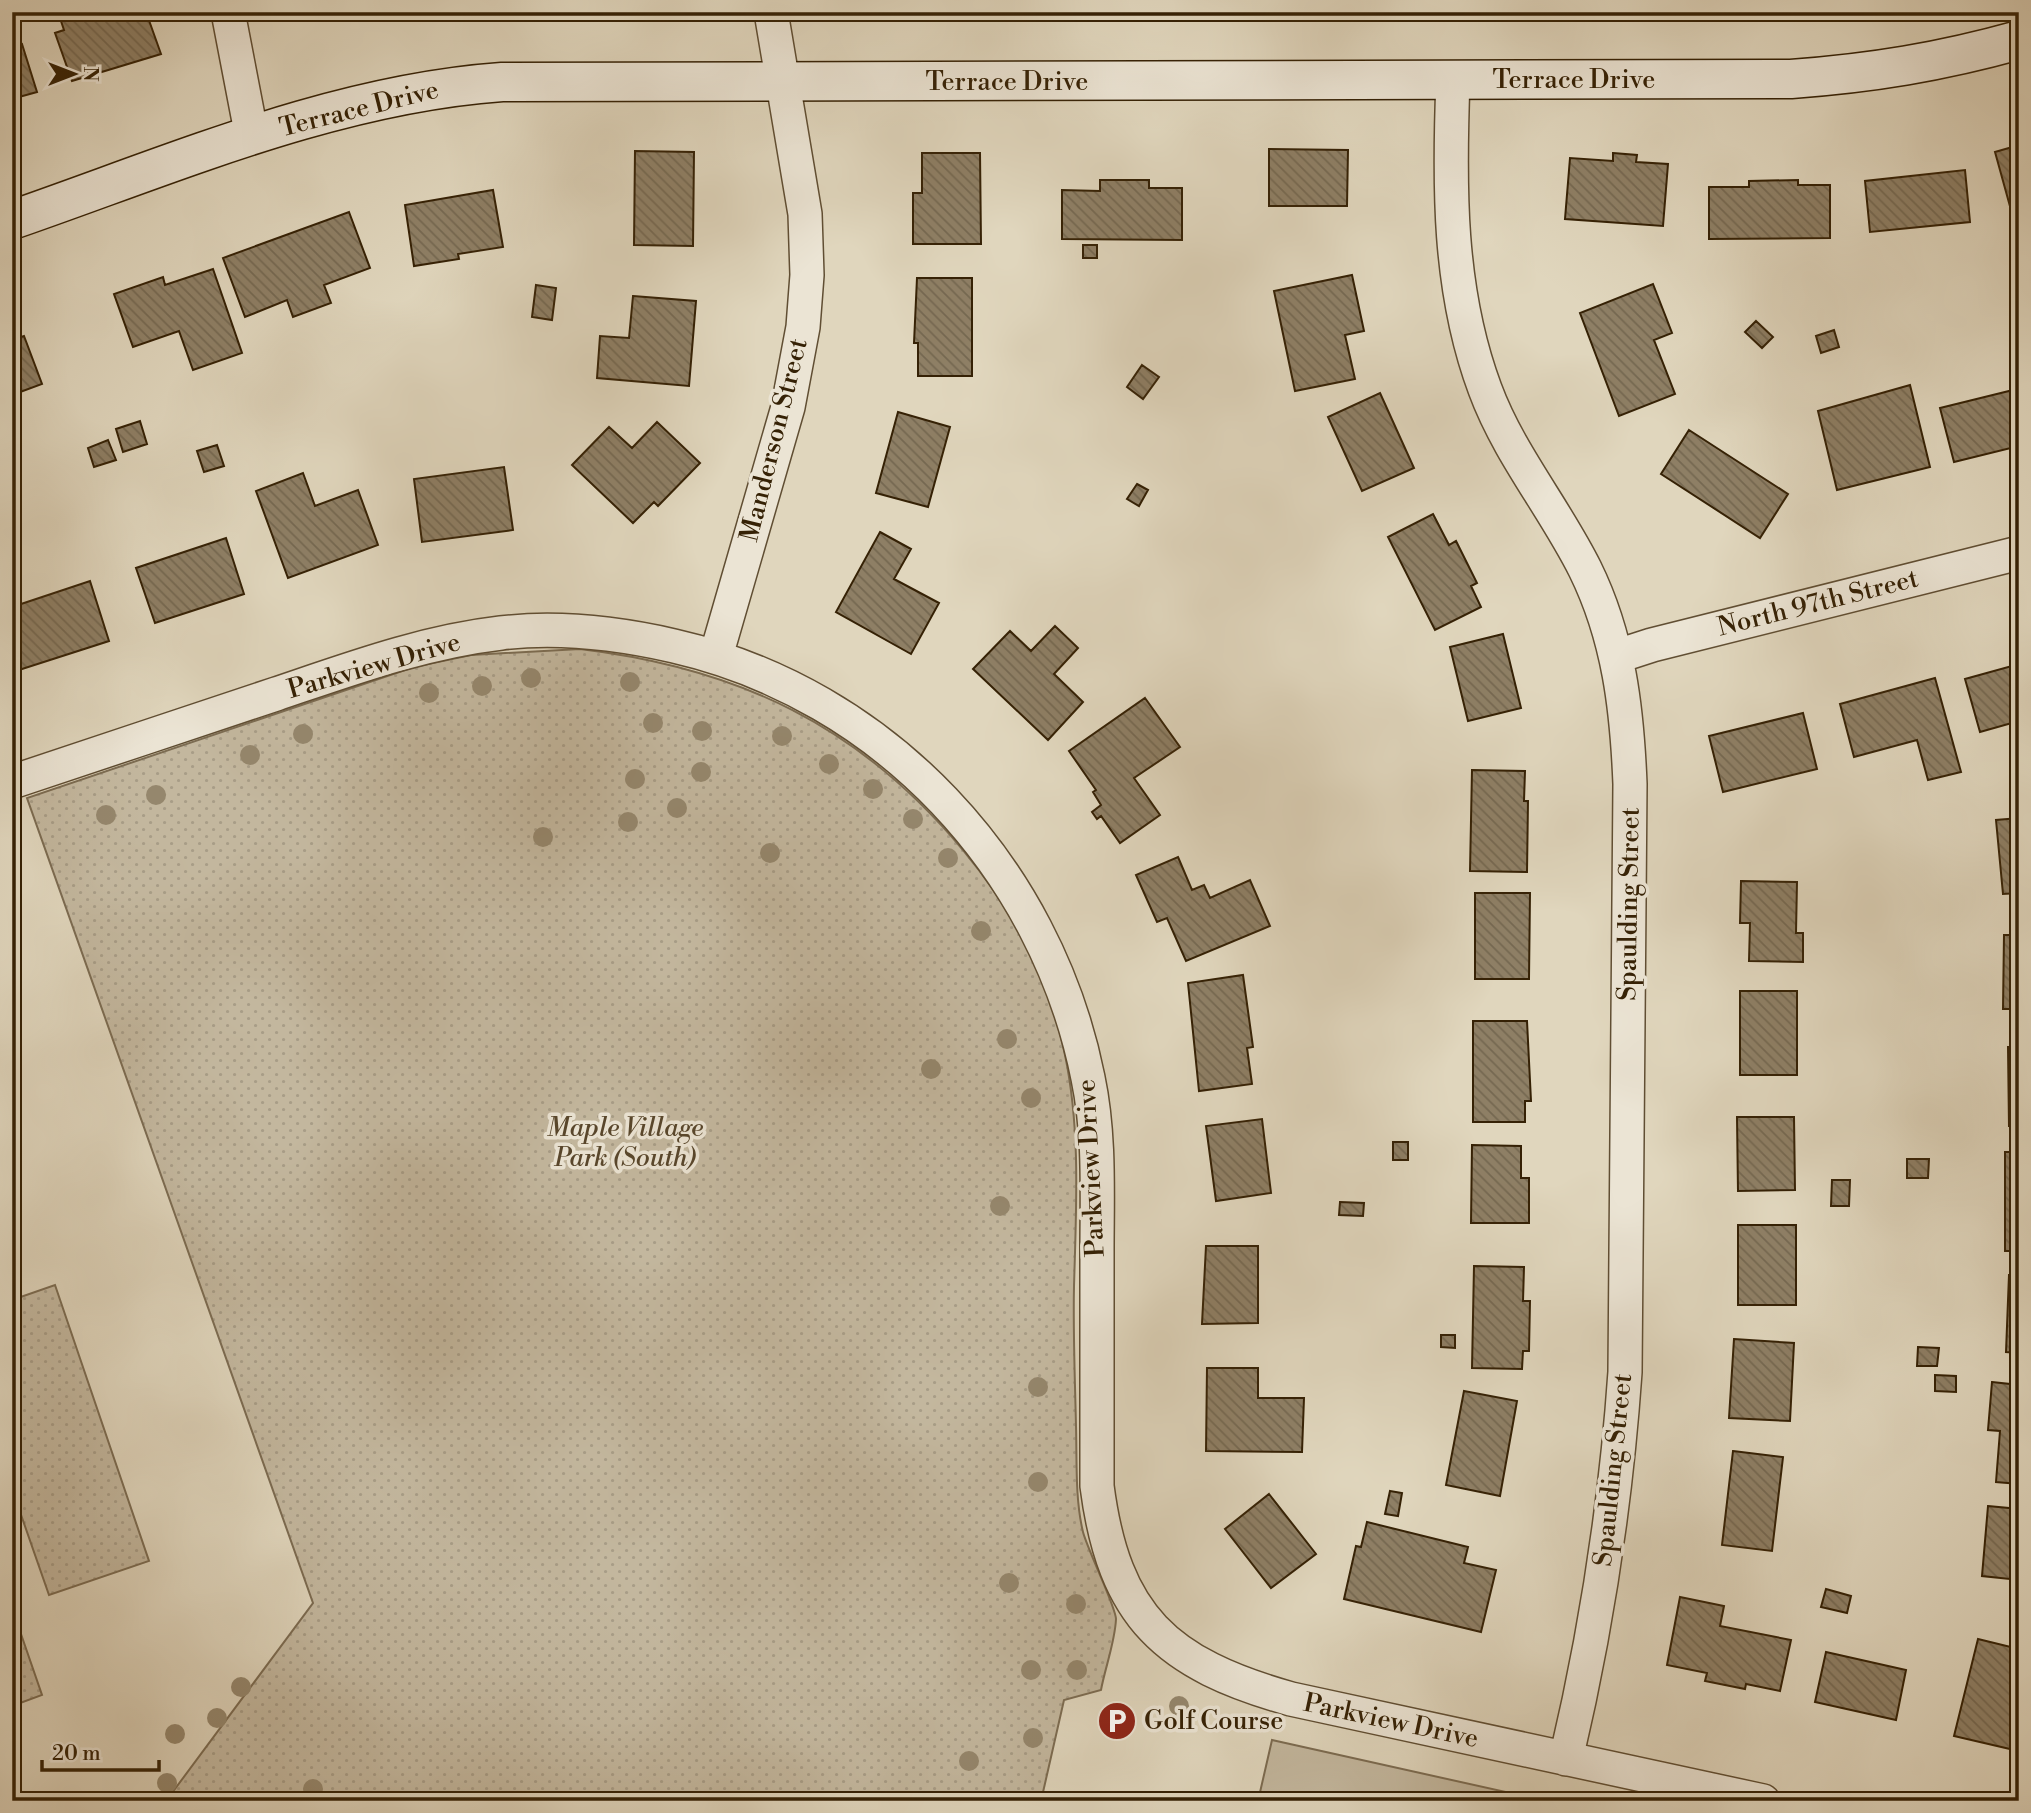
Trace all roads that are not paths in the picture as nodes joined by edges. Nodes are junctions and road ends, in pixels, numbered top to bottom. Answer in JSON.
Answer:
{"nodes":[{"id":1,"x":228,"y":12,"type":"edge"},
{"id":2,"x":771,"y":12,"type":"edge"},
{"id":3,"x":2019,"y":40,"type":"edge"},
{"id":4,"x":1453,"y":80,"type":"junction"},
{"id":5,"x":784,"y":82,"type":"junction"},
{"id":6,"x":252,"y":137,"type":"junction"},
{"id":7,"x":12,"y":219,"type":"edge"},
{"id":8,"x":2019,"y":553,"type":"edge"},
{"id":9,"x":716,"y":656,"type":"junction"},
{"id":10,"x":1618,"y":656,"type":"junction"},
{"id":11,"x":12,"y":782,"type":"edge"},
{"id":12,"x":1566,"y":1759,"type":"junction"},
{"id":13,"x":1763,"y":1801,"type":"edge"}],
"edges":[{"from":1,"to":6,"type":"street"},
{"from":2,"to":5,"type":"street","name":"Manderson Street"},
{"from":3,"to":4,"type":"street","name":"Terrace Drive"},
{"from":4,"to":5,"type":"street","name":"Terrace Drive"},
{"from":4,"to":10,"type":"street","name":"Spaulding Street"},
{"from":5,"to":6,"type":"street","name":"Terrace Drive"},
{"from":5,"to":9,"type":"street","name":"Manderson Street"},
{"from":6,"to":7,"type":"street","name":"Terrace Drive"},
{"from":8,"to":10,"type":"street","name":"North 97th Street"},
{"from":9,"to":11,"type":"street","name":"Parkview Drive"},
{"from":9,"to":12,"type":"street","name":"Parkview Drive"},
{"from":10,"to":12,"type":"street","name":"Spaulding Street"},
{"from":12,"to":13,"type":"street","name":"Parkview Drive"}]}
